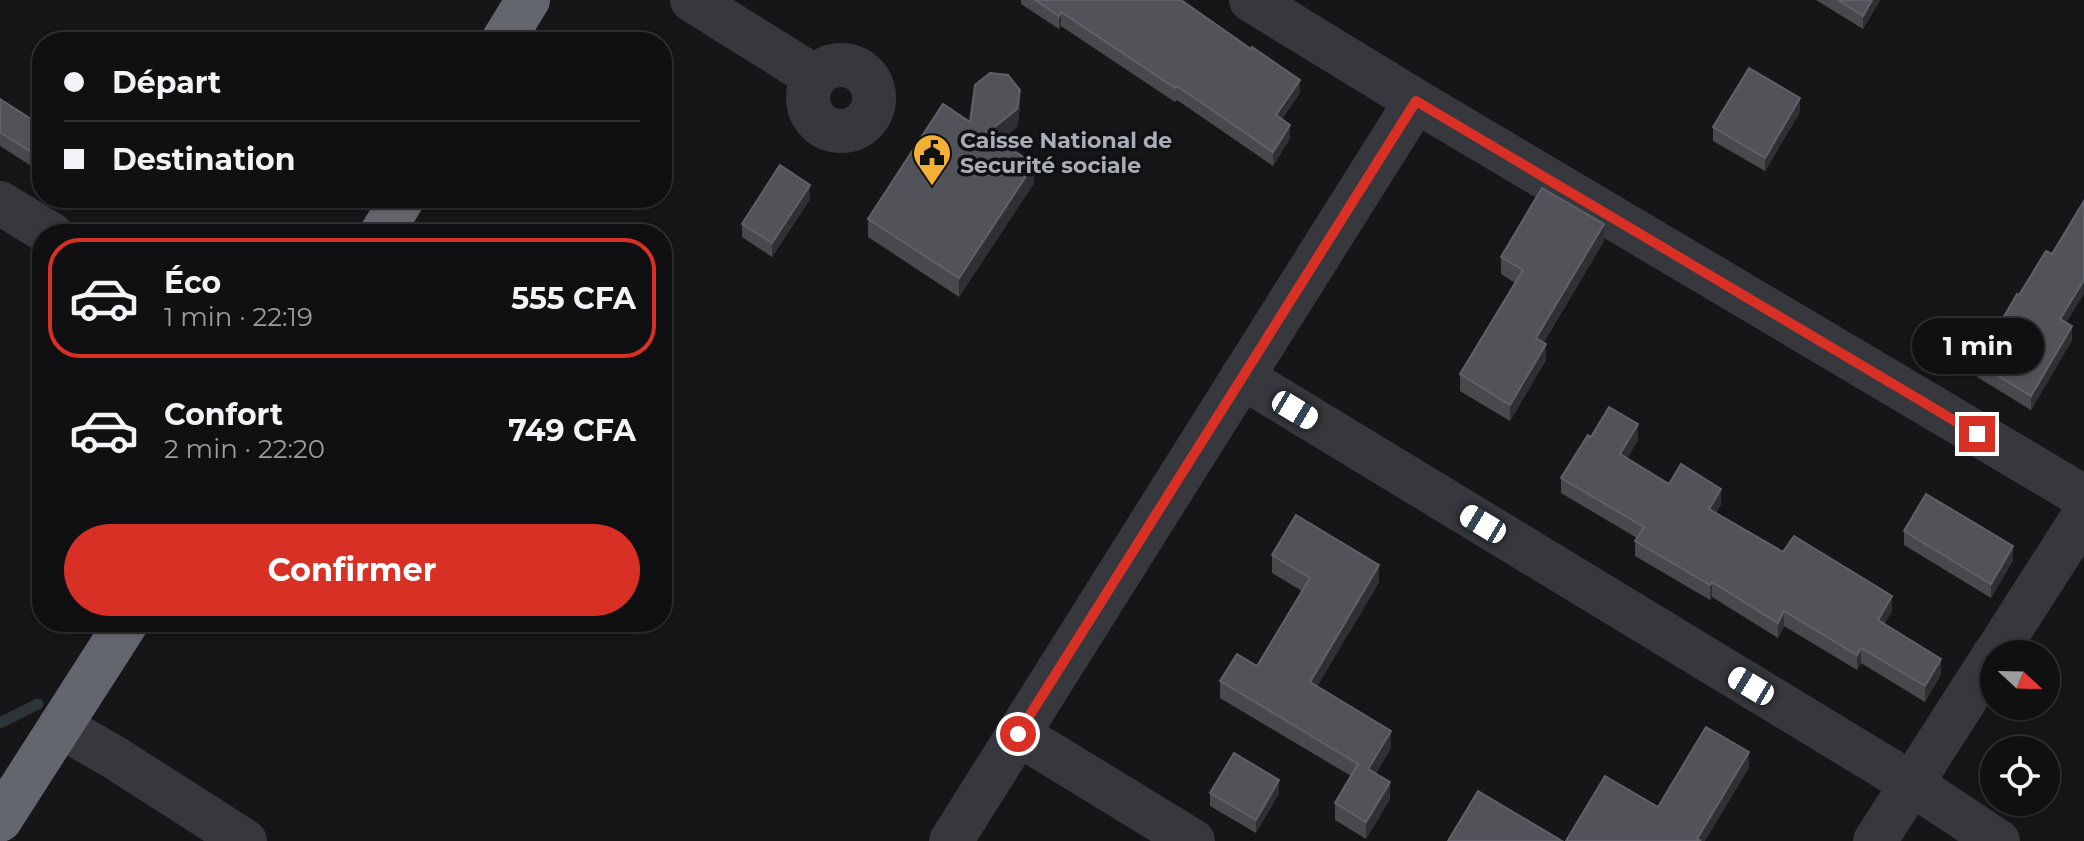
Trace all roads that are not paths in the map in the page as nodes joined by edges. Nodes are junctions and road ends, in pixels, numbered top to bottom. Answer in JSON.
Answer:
{"nodes":[{"id":1,"x":528,"y":0,"type":"edge"},
{"id":2,"x":692,"y":0,"type":"edge"},
{"id":3,"x":1251,"y":0,"type":"edge"},
{"id":4,"x":508,"y":32,"type":"edge"},
{"id":5,"x":815,"y":77,"type":"dead end"},
{"id":6,"x":1416,"y":101,"type":"junction"},
{"id":7,"x":0,"y":203,"type":"edge"},
{"id":8,"x":35,"y":224,"type":"edge"},
{"id":9,"x":1242,"y":377,"type":"junction"},
{"id":10,"x":2084,"y":497,"type":"edge"},
{"id":11,"x":2084,"y":515,"type":"edge"},
{"id":12,"x":121,"y":632,"type":"edge"},
{"id":13,"x":2004,"y":640,"type":"edge"},
{"id":14,"x":1980,"y":677,"type":"edge"},
{"id":15,"x":60,"y":726,"type":"junction"},
{"id":16,"x":1018,"y":734,"type":"junction"},
{"id":17,"x":1912,"y":784,"type":"junction"},
{"id":18,"x":0,"y":820,"type":"edge"},
{"id":19,"x":245,"y":841,"type":"edge"},
{"id":20,"x":951,"y":841,"type":"edge"},
{"id":21,"x":1193,"y":841,"type":"edge"},
{"id":22,"x":1875,"y":841,"type":"edge"},
{"id":23,"x":1998,"y":841,"type":"edge"}],
"edges":[{"from":1,"to":4,"type":"highway"},
{"from":2,"to":5,"type":"street"},
{"from":3,"to":6,"type":"street"},
{"from":6,"to":9,"type":"street"},
{"from":6,"to":10,"type":"street"},
{"from":7,"to":8,"type":"street"},
{"from":9,"to":16,"type":"street"},
{"from":9,"to":17,"type":"street"},
{"from":11,"to":13,"type":"street"},
{"from":12,"to":15,"type":"highway"},
{"from":14,"to":17,"type":"street"},
{"from":15,"to":18,"type":"highway"},
{"from":15,"to":19,"type":"street"},
{"from":16,"to":20,"type":"street"},
{"from":16,"to":21,"type":"street"},
{"from":17,"to":22,"type":"street"},
{"from":17,"to":23,"type":"street"}]}
